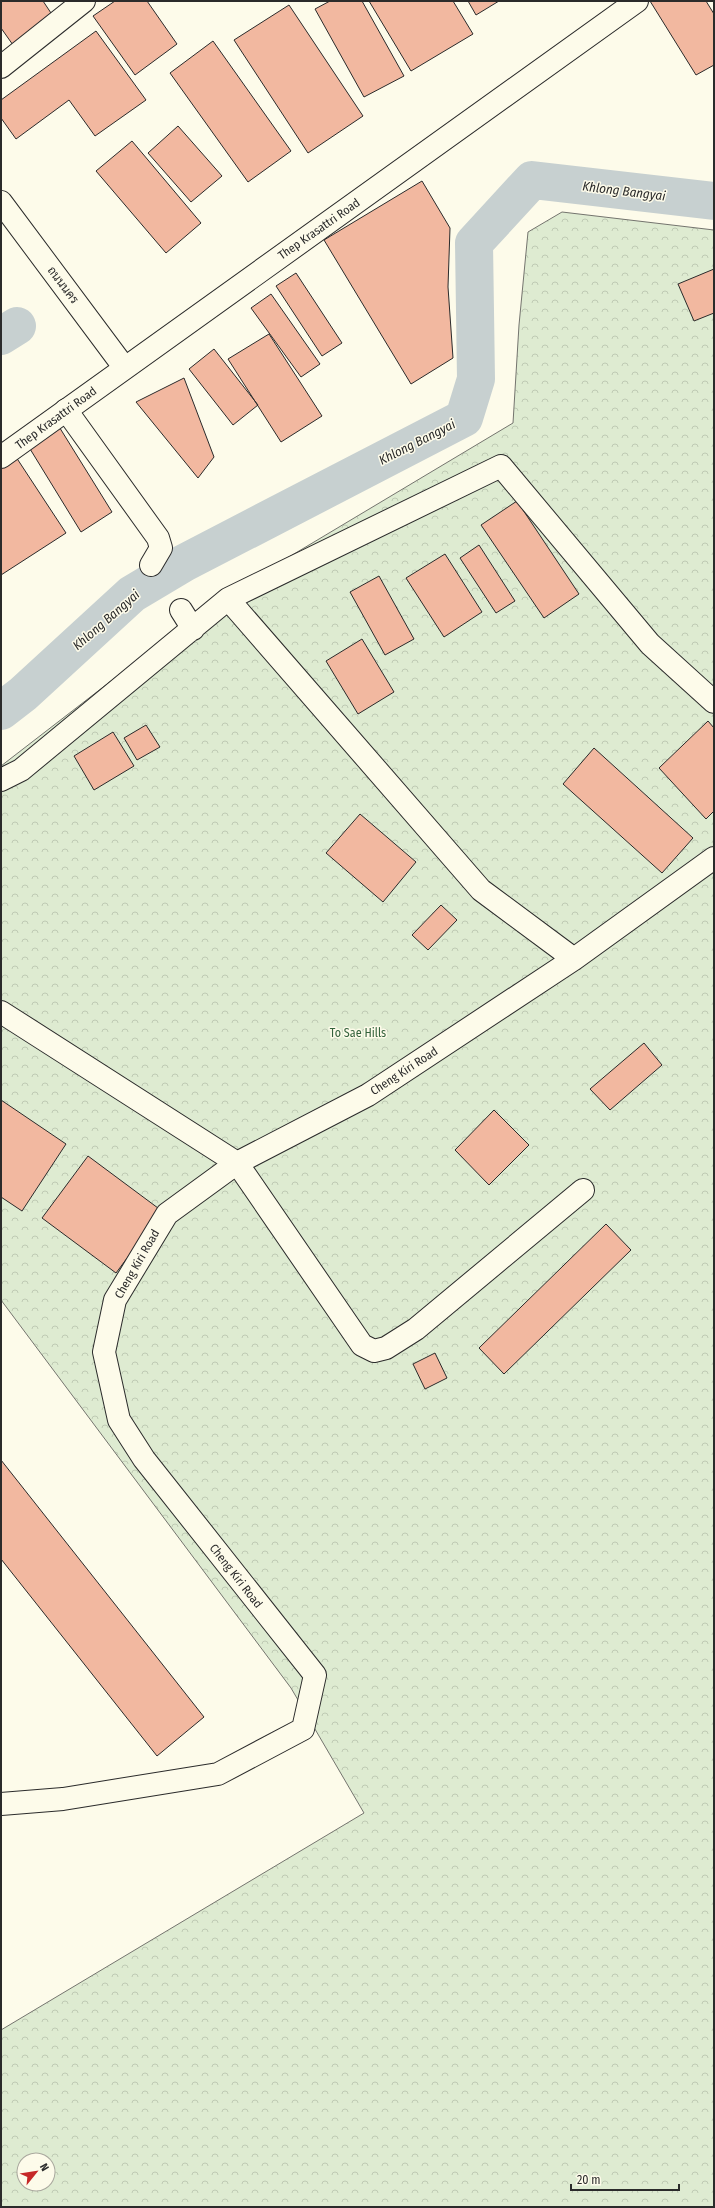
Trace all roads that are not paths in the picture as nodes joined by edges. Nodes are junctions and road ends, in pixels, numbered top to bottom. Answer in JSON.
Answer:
{"nodes":[{"id":1,"x":84,"y":1,"type":"edge"},
{"id":2,"x":632,"y":2,"type":"edge"},
{"id":3,"x":1,"y":67,"type":"edge"},
{"id":4,"x":1,"y":202,"type":"edge"},
{"id":5,"x":124,"y":367,"type":"junction"},
{"id":6,"x":66,"y":410,"type":"junction"},
{"id":7,"x":1,"y":458,"type":"edge"},
{"id":8,"x":151,"y":564,"type":"dead end"},
{"id":9,"x":228,"y":600,"type":"junction"},
{"id":10,"x":181,"y":610,"type":"dead end"},
{"id":11,"x":193,"y":628,"type":"junction"},
{"id":12,"x":714,"y":702,"type":"edge"},
{"id":13,"x":1,"y":780,"type":"edge"},
{"id":14,"x":714,"y":858,"type":"edge"},
{"id":15,"x":574,"y":959,"type":"junction"},
{"id":16,"x":1,"y":1012,"type":"edge"},
{"id":17,"x":237,"y":1163,"type":"junction"},
{"id":18,"x":583,"y":1190,"type":"dead end"},
{"id":19,"x":1,"y":1804,"type":"edge"}],
"edges":[{"from":1,"to":3,"type":"street"},
{"from":2,"to":5,"type":"street","name":"Thep Krasattri Road"},
{"from":4,"to":5,"type":"street","name":"ถนนนคร"},
{"from":5,"to":6,"type":"street","name":"Thep Krasattri Road"},
{"from":6,"to":7,"type":"street","name":"Thep Krasattri Road"},
{"from":6,"to":8,"type":"street"},
{"from":9,"to":11,"type":"street"},
{"from":9,"to":12,"type":"street"},
{"from":9,"to":15,"type":"street"},
{"from":10,"to":11,"type":"street"},
{"from":11,"to":13,"type":"street"},
{"from":14,"to":15,"type":"street","name":"Cheng Kiri Road"},
{"from":15,"to":17,"type":"street","name":"Cheng Kiri Road"},
{"from":16,"to":17,"type":"street"},
{"from":17,"to":18,"type":"street"},
{"from":17,"to":19,"type":"street","name":"Cheng Kiri Road"}]}
